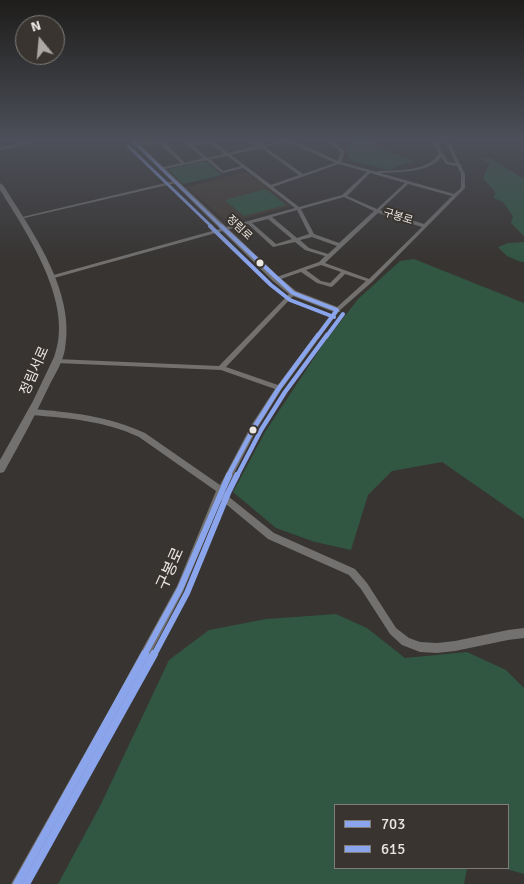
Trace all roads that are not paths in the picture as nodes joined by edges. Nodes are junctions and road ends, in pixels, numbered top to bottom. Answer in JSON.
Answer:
{"nodes":[{"id":1,"x":173,"y":182,"type":"edge"},
{"id":2,"x":174,"y":182,"type":"edge"},
{"id":3,"x":263,"y":182,"type":"edge"},
{"id":4,"x":284,"y":182,"type":"edge"},
{"id":5,"x":359,"y":182,"type":"edge"},
{"id":6,"x":463,"y":182,"type":"edge"},
{"id":7,"x":407,"y":183,"type":"joint"},
{"id":8,"x":0,"y":185,"type":"edge"},
{"id":9,"x":269,"y":187,"type":"junction"},
{"id":10,"x":344,"y":196,"type":"junction"},
{"id":11,"x":456,"y":196,"type":"junction"},
{"id":12,"x":298,"y":208,"type":"junction"},
{"id":13,"x":378,"y":211,"type":"junction"},
{"id":14,"x":268,"y":216,"type":"junction"},
{"id":15,"x":20,"y":218,"type":"junction"},
{"id":16,"x":248,"y":222,"type":"junction"},
{"id":17,"x":425,"y":226,"type":"junction"},
{"id":18,"x":224,"y":229,"type":"junction"},
{"id":19,"x":312,"y":235,"type":"junction"},
{"id":20,"x":296,"y":240,"type":"junction"},
{"id":21,"x":340,"y":245,"type":"junction"},
{"id":22,"x":329,"y":256,"type":"junction"},
{"id":23,"x":321,"y":263,"type":"junction"},
{"id":24,"x":302,"y":270,"type":"junction"},
{"id":25,"x":344,"y":272,"type":"junction"},
{"id":26,"x":52,"y":277,"type":"junction"},
{"id":27,"x":276,"y":279,"type":"junction"},
{"id":28,"x":370,"y":281,"type":"junction"},
{"id":29,"x":294,"y":293,"type":"junction"},
{"id":30,"x":337,"y":310,"type":"junction"},
{"id":31,"x":56,"y":361,"type":"junction"},
{"id":32,"x":221,"y":368,"type":"junction"},
{"id":33,"x":279,"y":388,"type":"junction"},
{"id":34,"x":31,"y":412,"type":"junction"},
{"id":35,"x":0,"y":469,"type":"edge"},
{"id":36,"x":220,"y":493,"type":"junction"},
{"id":37,"x":524,"y":633,"type":"edge"},
{"id":38,"x":17,"y":884,"type":"edge"}],
"edges":[{"from":1,"to":15,"type":"street"},
{"from":2,"to":18,"type":"main road","name":"정림로"},
{"from":3,"to":9,"type":"street"},
{"from":4,"to":9,"type":"street"},
{"from":5,"to":10,"type":"street"},
{"from":6,"to":11,"type":"street","name":"구봉로"},
{"from":7,"to":11,"type":"street"},
{"from":7,"to":13,"type":"street"},
{"from":8,"to":15,"type":"main road","name":"정림서로"},
{"from":9,"to":12,"type":"street"},
{"from":10,"to":12,"type":"street"},
{"from":10,"to":13,"type":"street","name":"구봉로"},
{"from":11,"to":17,"type":"street","name":"구봉로"},
{"from":12,"to":14,"type":"street"},
{"from":12,"to":19,"type":"street"},
{"from":13,"to":17,"type":"street","name":"구봉로"},
{"from":13,"to":21,"type":"street"},
{"from":14,"to":16,"type":"street"},
{"from":14,"to":20,"type":"street"},
{"from":15,"to":26,"type":"main road","name":"정림서로"},
{"from":16,"to":18,"type":"street"},
{"from":16,"to":20,"type":"street"},
{"from":17,"to":28,"type":"street","name":"구봉로"},
{"from":18,"to":26,"type":"street"},
{"from":18,"to":27,"type":"main road","name":"정림로"},
{"from":19,"to":20,"type":"street"},
{"from":19,"to":21,"type":"street"},
{"from":20,"to":22,"type":"street"},
{"from":21,"to":22,"type":"street"},
{"from":22,"to":23,"type":"street"},
{"from":23,"to":24,"type":"street"},
{"from":23,"to":25,"type":"street"},
{"from":24,"to":25,"type":"street"},
{"from":24,"to":27,"type":"street"},
{"from":25,"to":28,"type":"street"},
{"from":26,"to":31,"type":"main road","name":"정림서로"},
{"from":27,"to":29,"type":"main road","name":"정림로"},
{"from":28,"to":30,"type":"street","name":"구봉로"},
{"from":29,"to":30,"type":"main road","name":"정림로"},
{"from":29,"to":32,"type":"street"},
{"from":30,"to":33,"type":"street","name":"구봉로"},
{"from":31,"to":32,"type":"street"},
{"from":31,"to":34,"type":"main road","name":"정림서로"},
{"from":32,"to":33,"type":"street"},
{"from":33,"to":36,"type":"street","name":"구봉로"},
{"from":34,"to":35,"type":"main road","name":"정림서로"},
{"from":34,"to":36,"type":"street"},
{"from":36,"to":37,"type":"street"},
{"from":36,"to":38,"type":"street","name":"구봉로"}]}
